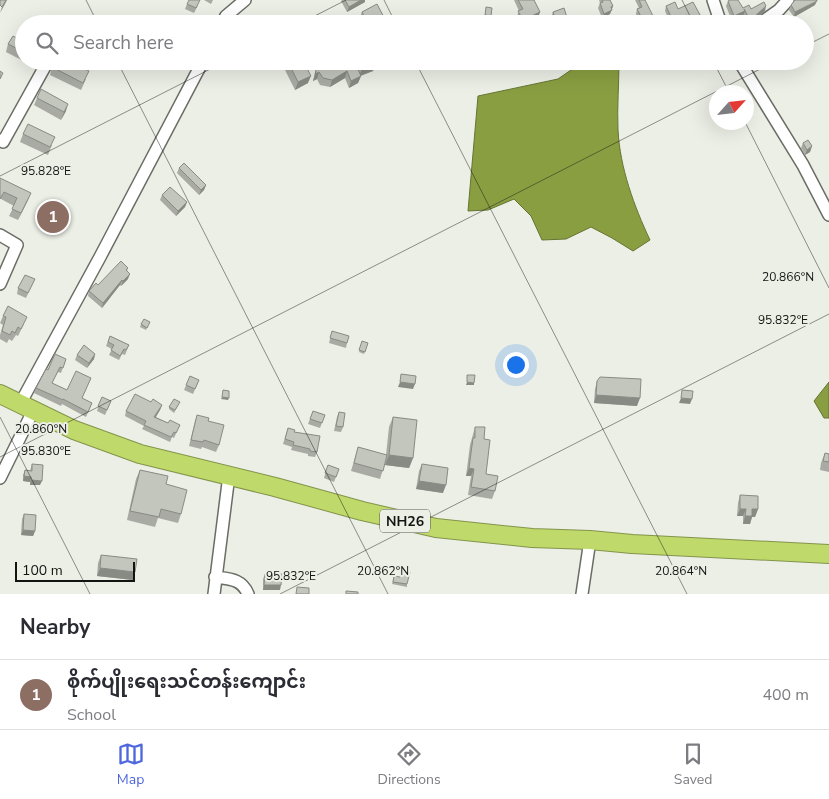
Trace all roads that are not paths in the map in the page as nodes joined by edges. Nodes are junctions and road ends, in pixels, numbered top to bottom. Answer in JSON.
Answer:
{"nodes":[{"id":1,"x":245,"y":0,"type":"edge"},
{"id":2,"x":713,"y":0,"type":"edge"},
{"id":3,"x":788,"y":0,"type":"edge"},
{"id":4,"x":227,"y":15,"type":"edge"},
{"id":5,"x":718,"y":15,"type":"edge"},
{"id":6,"x":771,"y":15,"type":"edge"},
{"id":7,"x":43,"y":70,"type":"edge"},
{"id":8,"x":198,"y":70,"type":"edge"},
{"id":9,"x":744,"y":70,"type":"edge"},
{"id":10,"x":0,"y":140,"type":"edge"},
{"id":11,"x":829,"y":215,"type":"edge"},
{"id":12,"x":0,"y":236,"type":"edge"},
{"id":13,"x":0,"y":284,"type":"edge"},
{"id":14,"x":0,"y":394,"type":"edge"},
{"id":15,"x":26,"y":407,"type":"junction"},
{"id":16,"x":229,"y":475,"type":"junction"},
{"id":17,"x":0,"y":478,"type":"edge"},
{"id":18,"x":590,"y":540,"type":"junction"},
{"id":19,"x":829,"y":554,"type":"edge"},
{"id":20,"x":215,"y":577,"type":"junction"},
{"id":21,"x":214,"y":594,"type":"edge"},
{"id":22,"x":248,"y":594,"type":"edge"},
{"id":23,"x":582,"y":594,"type":"edge"}],
"edges":[{"from":1,"to":4,"type":"street"},
{"from":2,"to":5,"type":"street"},
{"from":3,"to":6,"type":"street"},
{"from":7,"to":10,"type":"street"},
{"from":8,"to":15,"type":"street"},
{"from":9,"to":11,"type":"street"},
{"from":12,"to":13,"type":"street"},
{"from":14,"to":15,"type":"highway","number":"NH26"},
{"from":15,"to":16,"type":"highway","number":"NH26"},
{"from":15,"to":17,"type":"street"},
{"from":16,"to":18,"type":"highway","number":"NH26"},
{"from":16,"to":20,"type":"street"},
{"from":18,"to":19,"type":"highway","number":"NH26"},
{"from":18,"to":23,"type":"street"},
{"from":20,"to":21,"type":"street"},
{"from":20,"to":22,"type":"street"}]}
